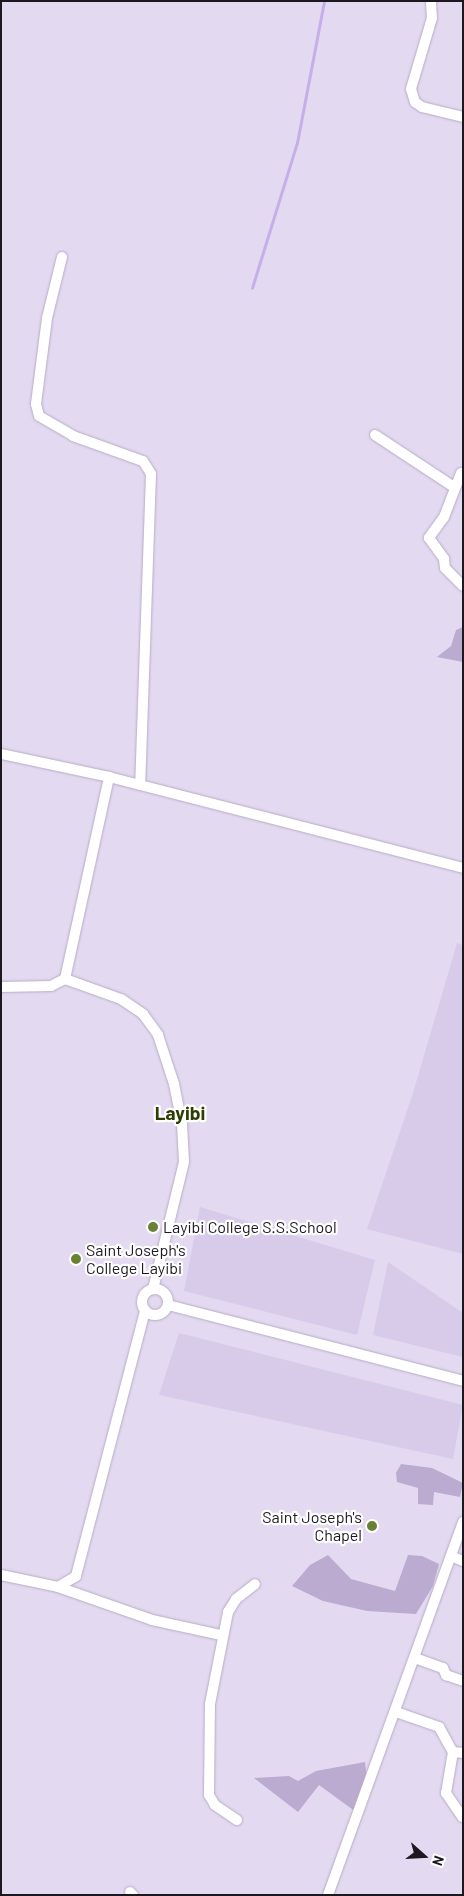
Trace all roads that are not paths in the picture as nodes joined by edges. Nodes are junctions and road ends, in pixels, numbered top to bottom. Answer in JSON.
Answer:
{"nodes":[{"id":1,"x":431,"y":1,"type":"edge"},
{"id":2,"x":463,"y":117,"type":"edge"},
{"id":3,"x":62,"y":257,"type":"dead end"},
{"id":4,"x":375,"y":435,"type":"dead end"},
{"id":5,"x":461,"y":473,"type":"dead end"},
{"id":6,"x":454,"y":487,"type":"junction"},
{"id":7,"x":463,"y":586,"type":"edge"},
{"id":8,"x":1,"y":754,"type":"edge"},
{"id":9,"x":109,"y":777,"type":"junction"},
{"id":10,"x":140,"y":785,"type":"junction"},
{"id":11,"x":463,"y":868,"type":"edge"},
{"id":12,"x":64,"y":979,"type":"junction"},
{"id":13,"x":1,"y":987,"type":"edge"},
{"id":14,"x":153,"y":1289,"type":"junction"},
{"id":15,"x":168,"y":1305,"type":"junction"},
{"id":16,"x":145,"y":1311,"type":"junction"},
{"id":17,"x":463,"y":1381,"type":"edge"},
{"id":18,"x":463,"y":1522,"type":"edge"},
{"id":19,"x":451,"y":1556,"type":"junction"},
{"id":20,"x":463,"y":1561,"type":"edge"},
{"id":21,"x":1,"y":1575,"type":"edge"},
{"id":22,"x":255,"y":1584,"type":"dead end"},
{"id":23,"x":58,"y":1587,"type":"junction"},
{"id":24,"x":221,"y":1635,"type":"junction"},
{"id":25,"x":415,"y":1658,"type":"junction"},
{"id":26,"x":463,"y":1681,"type":"edge"},
{"id":27,"x":396,"y":1712,"type":"junction"},
{"id":28,"x":458,"y":1753,"type":"edge"},
{"id":29,"x":462,"y":1817,"type":"edge"},
{"id":30,"x":237,"y":1820,"type":"dead end"},
{"id":31,"x":328,"y":1895,"type":"edge"}],
"edges":[{"from":1,"to":2,"type":"street"},
{"from":3,"to":10,"type":"street"},
{"from":4,"to":6,"type":"street"},
{"from":5,"to":6,"type":"street"},
{"from":6,"to":7,"type":"street"},
{"from":8,"to":9,"type":"street"},
{"from":9,"to":10,"type":"street"},
{"from":9,"to":12,"type":"street"},
{"from":10,"to":11,"type":"street"},
{"from":12,"to":13,"type":"street"},
{"from":12,"to":14,"type":"street"},
{"from":14,"to":15,"type":"street"},
{"from":14,"to":16,"type":"street"},
{"from":15,"to":16,"type":"street"},
{"from":15,"to":17,"type":"street"},
{"from":16,"to":23,"type":"street"},
{"from":18,"to":19,"type":"street"},
{"from":19,"to":20,"type":"street"},
{"from":19,"to":25,"type":"street"},
{"from":21,"to":23,"type":"street"},
{"from":22,"to":24,"type":"street"},
{"from":23,"to":24,"type":"street"},
{"from":24,"to":30,"type":"street"},
{"from":25,"to":26,"type":"street"},
{"from":25,"to":27,"type":"street"},
{"from":27,"to":28,"type":"street"},
{"from":27,"to":31,"type":"street"},
{"from":28,"to":29,"type":"street"}]}
